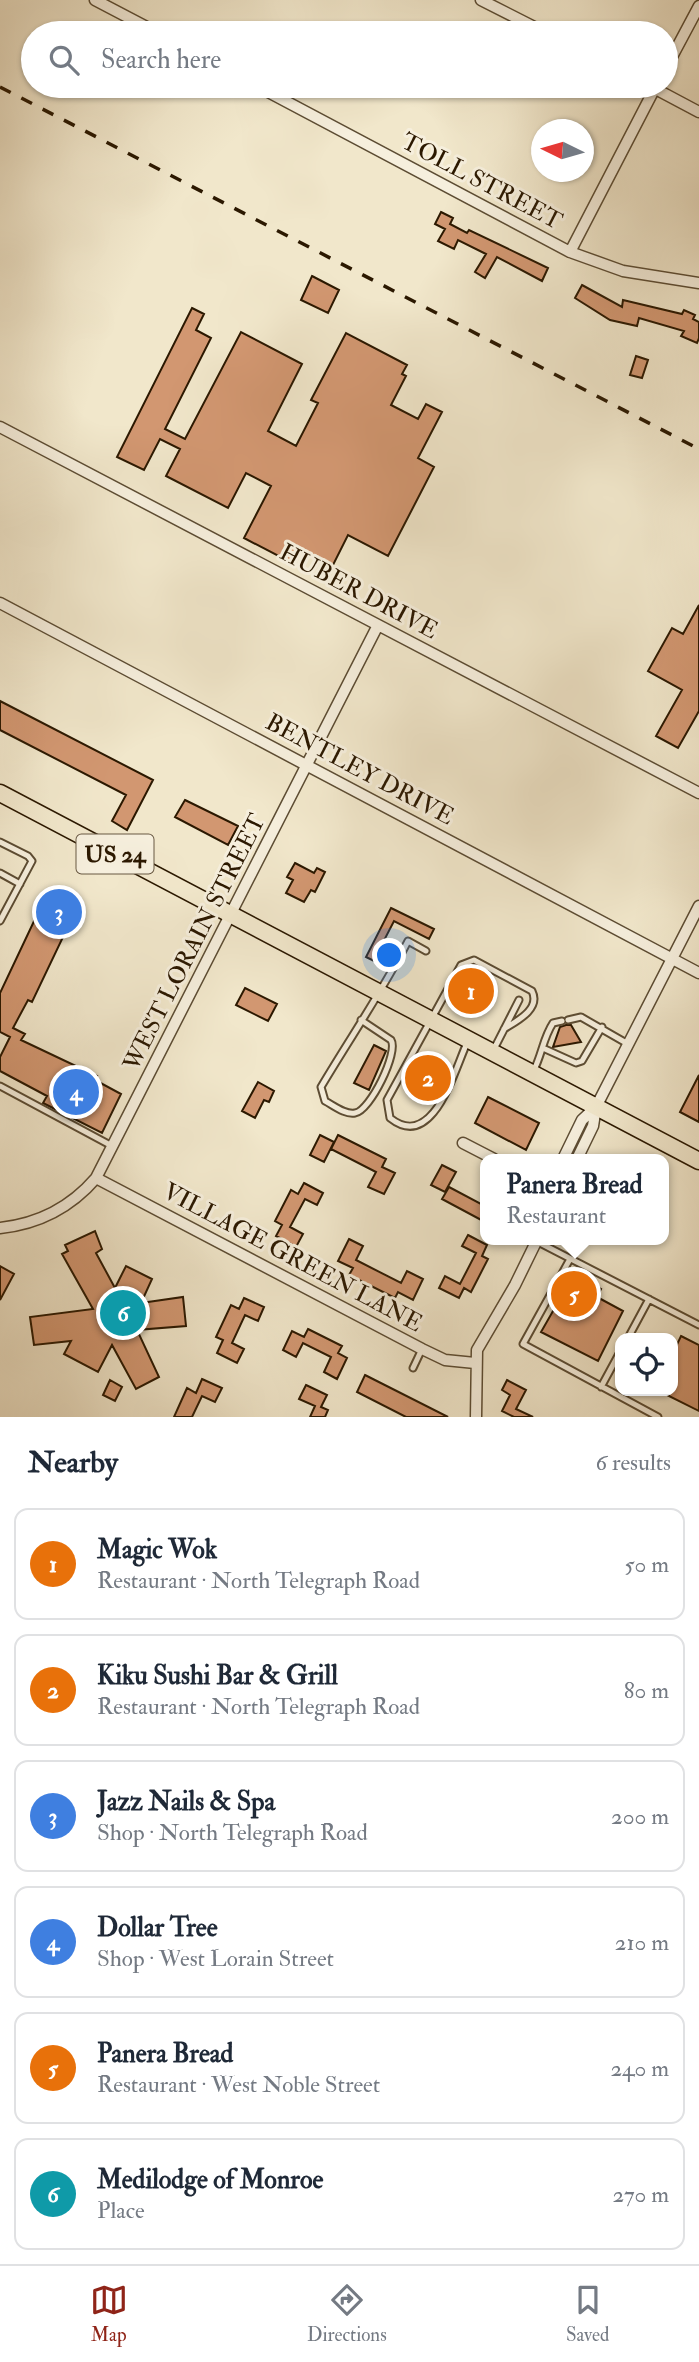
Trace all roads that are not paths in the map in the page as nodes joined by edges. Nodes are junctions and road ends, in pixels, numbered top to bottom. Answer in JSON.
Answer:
{"nodes":[{"id":1,"x":95,"y":0,"type":"edge"},
{"id":2,"x":481,"y":0,"type":"edge"},
{"id":3,"x":699,"y":6,"type":"edge"},
{"id":4,"x":135,"y":21,"type":"edge"},
{"id":5,"x":522,"y":21,"type":"edge"},
{"id":6,"x":678,"y":45,"type":"edge"},
{"id":7,"x":280,"y":98,"type":"edge"},
{"id":8,"x":648,"y":98,"type":"edge"},
{"id":9,"x":674,"y":98,"type":"edge"},
{"id":10,"x":699,"y":112,"type":"edge"},
{"id":11,"x":570,"y":252,"type":"junction"},
{"id":12,"x":699,"y":283,"type":"edge"},
{"id":13,"x":0,"y":427,"type":"edge"},
{"id":14,"x":0,"y":603,"type":"edge"},
{"id":15,"x":378,"y":625,"type":"junction"},
{"id":16,"x":308,"y":765,"type":"junction"},
{"id":17,"x":0,"y":793,"type":"edge"},
{"id":18,"x":699,"y":793,"type":"edge"},
{"id":19,"x":0,"y":842,"type":"edge"},
{"id":20,"x":0,"y":873,"type":"edge"},
{"id":21,"x":20,"y":884,"type":"junction"},
{"id":22,"x":699,"y":906,"type":"edge"},
{"id":23,"x":3,"y":909,"type":"edge"},
{"id":24,"x":231,"y":914,"type":"junction"},
{"id":25,"x":0,"y":921,"type":"edge"},
{"id":26,"x":426,"y":951,"type":"dead end"},
{"id":27,"x":672,"y":959,"type":"junction"},
{"id":28,"x":699,"y":973,"type":"edge"},
{"id":29,"x":381,"y":993,"type":"junction"},
{"id":30,"x":519,"y":1000,"type":"dead end"},
{"id":31,"x":361,"y":1020,"type":"junction"},
{"id":32,"x":433,"y":1021,"type":"junction"},
{"id":33,"x":602,"y":1027,"type":"junction"},
{"id":34,"x":504,"y":1029,"type":"junction"},
{"id":35,"x":469,"y":1040,"type":"junction"},
{"id":36,"x":628,"y":1044,"type":"junction"},
{"id":37,"x":545,"y":1049,"type":"junction"},
{"id":38,"x":492,"y":1052,"type":"junction"},
{"id":39,"x":533,"y":1073,"type":"junction"},
{"id":40,"x":0,"y":1086,"type":"edge"},
{"id":41,"x":596,"y":1107,"type":"junction"},
{"id":42,"x":463,"y":1143,"type":"dead end"},
{"id":43,"x":112,"y":1146,"type":"junction"},
{"id":44,"x":484,"y":1154,"type":"edge"},
{"id":45,"x":565,"y":1154,"type":"edge"},
{"id":46,"x":579,"y":1154,"type":"edge"},
{"id":47,"x":699,"y":1161,"type":"edge"},
{"id":48,"x":96,"y":1178,"type":"junction"},
{"id":49,"x":0,"y":1228,"type":"edge"},
{"id":50,"x":535,"y":1245,"type":"edge"},
{"id":51,"x":544,"y":1245,"type":"edge"},
{"id":52,"x":570,"y":1259,"type":"junction"},
{"id":53,"x":649,"y":1300,"type":"junction"},
{"id":54,"x":699,"y":1325,"type":"edge"},
{"id":55,"x":631,"y":1333,"type":"edge"},
{"id":56,"x":422,"y":1349,"type":"junction"},
{"id":57,"x":615,"y":1361,"type":"edge"},
{"id":58,"x":475,"y":1363,"type":"junction"},
{"id":59,"x":413,"y":1368,"type":"dead end"},
{"id":60,"x":601,"y":1387,"type":"junction"},
{"id":61,"x":476,"y":1417,"type":"edge"},
{"id":62,"x":658,"y":1417,"type":"edge"}],
"edges":[{"from":1,"to":4,"type":"street"},
{"from":2,"to":5,"type":"street"},
{"from":3,"to":6,"type":"street"},
{"from":7,"to":11,"type":"street","name":"TOLL STREET"},
{"from":8,"to":11,"type":"street"},
{"from":9,"to":10,"type":"street"},
{"from":11,"to":12,"type":"street","name":"TOLL STREET"},
{"from":13,"to":15,"type":"street","name":"HUBER DRIVE"},
{"from":14,"to":16,"type":"street","name":"BENTLEY DRIVE"},
{"from":15,"to":16,"type":"street","name":"WEST LORAIN STREET"},
{"from":15,"to":18,"type":"street","name":"HUBER DRIVE"},
{"from":16,"to":24,"type":"street","name":"WEST LORAIN STREET"},
{"from":16,"to":27,"type":"street","name":"BENTLEY DRIVE"},
{"from":17,"to":24,"type":"main road","number":"US 24"},
{"from":19,"to":21,"type":"lane"},
{"from":20,"to":21,"type":"lane"},
{"from":21,"to":23,"type":"lane"},
{"from":22,"to":27,"type":"street"},
{"from":23,"to":25,"type":"lane"},
{"from":24,"to":29,"type":"main road","number":"US 24"},
{"from":24,"to":43,"type":"street","name":"WEST LORAIN STREET"},
{"from":26,"to":29,"type":"lane"},
{"from":27,"to":28,"type":"street","name":"BENTLEY DRIVE"},
{"from":27,"to":36,"type":"street"},
{"from":29,"to":31,"type":"lane"},
{"from":29,"to":32,"type":"main road","number":"US 24"},
{"from":30,"to":34,"type":"lane"},
{"from":31,"to":31,"type":"lane"},
{"from":32,"to":34,"type":"lane"},
{"from":32,"to":35,"type":"main road","number":"US 24"},
{"from":32,"to":35,"type":"lane"},
{"from":33,"to":36,"type":"lane"},
{"from":33,"to":37,"type":"lane"},
{"from":33,"to":37,"type":"lane"},
{"from":34,"to":38,"type":"lane"},
{"from":35,"to":38,"type":"main road","number":"US 24"},
{"from":36,"to":41,"type":"street"},
{"from":37,"to":39,"type":"lane"},
{"from":38,"to":39,"type":"main road","number":"US 24"},
{"from":39,"to":41,"type":"main road","number":"US 24"},
{"from":40,"to":43,"type":"lane"},
{"from":41,"to":45,"type":"street"},
{"from":41,"to":46,"type":"street"},
{"from":41,"to":47,"type":"main road","number":"US 24"},
{"from":42,"to":44,"type":"street"},
{"from":43,"to":48,"type":"street","name":"WEST LORAIN STREET"},
{"from":48,"to":49,"type":"street","name":"WEST LORAIN STREET"},
{"from":48,"to":56,"type":"street","name":"VILLAGE GREEN LANE"},
{"from":50,"to":58,"type":"street"},
{"from":51,"to":52,"type":"lane"},
{"from":52,"to":53,"type":"lane"},
{"from":52,"to":60,"type":"lane"},
{"from":53,"to":54,"type":"lane"},
{"from":53,"to":55,"type":"lane"},
{"from":56,"to":58,"type":"street","name":"VILLAGE GREEN LANE"},
{"from":56,"to":59,"type":"lane"},
{"from":57,"to":60,"type":"lane"},
{"from":58,"to":61,"type":"street"},
{"from":60,"to":62,"type":"lane"}]}
